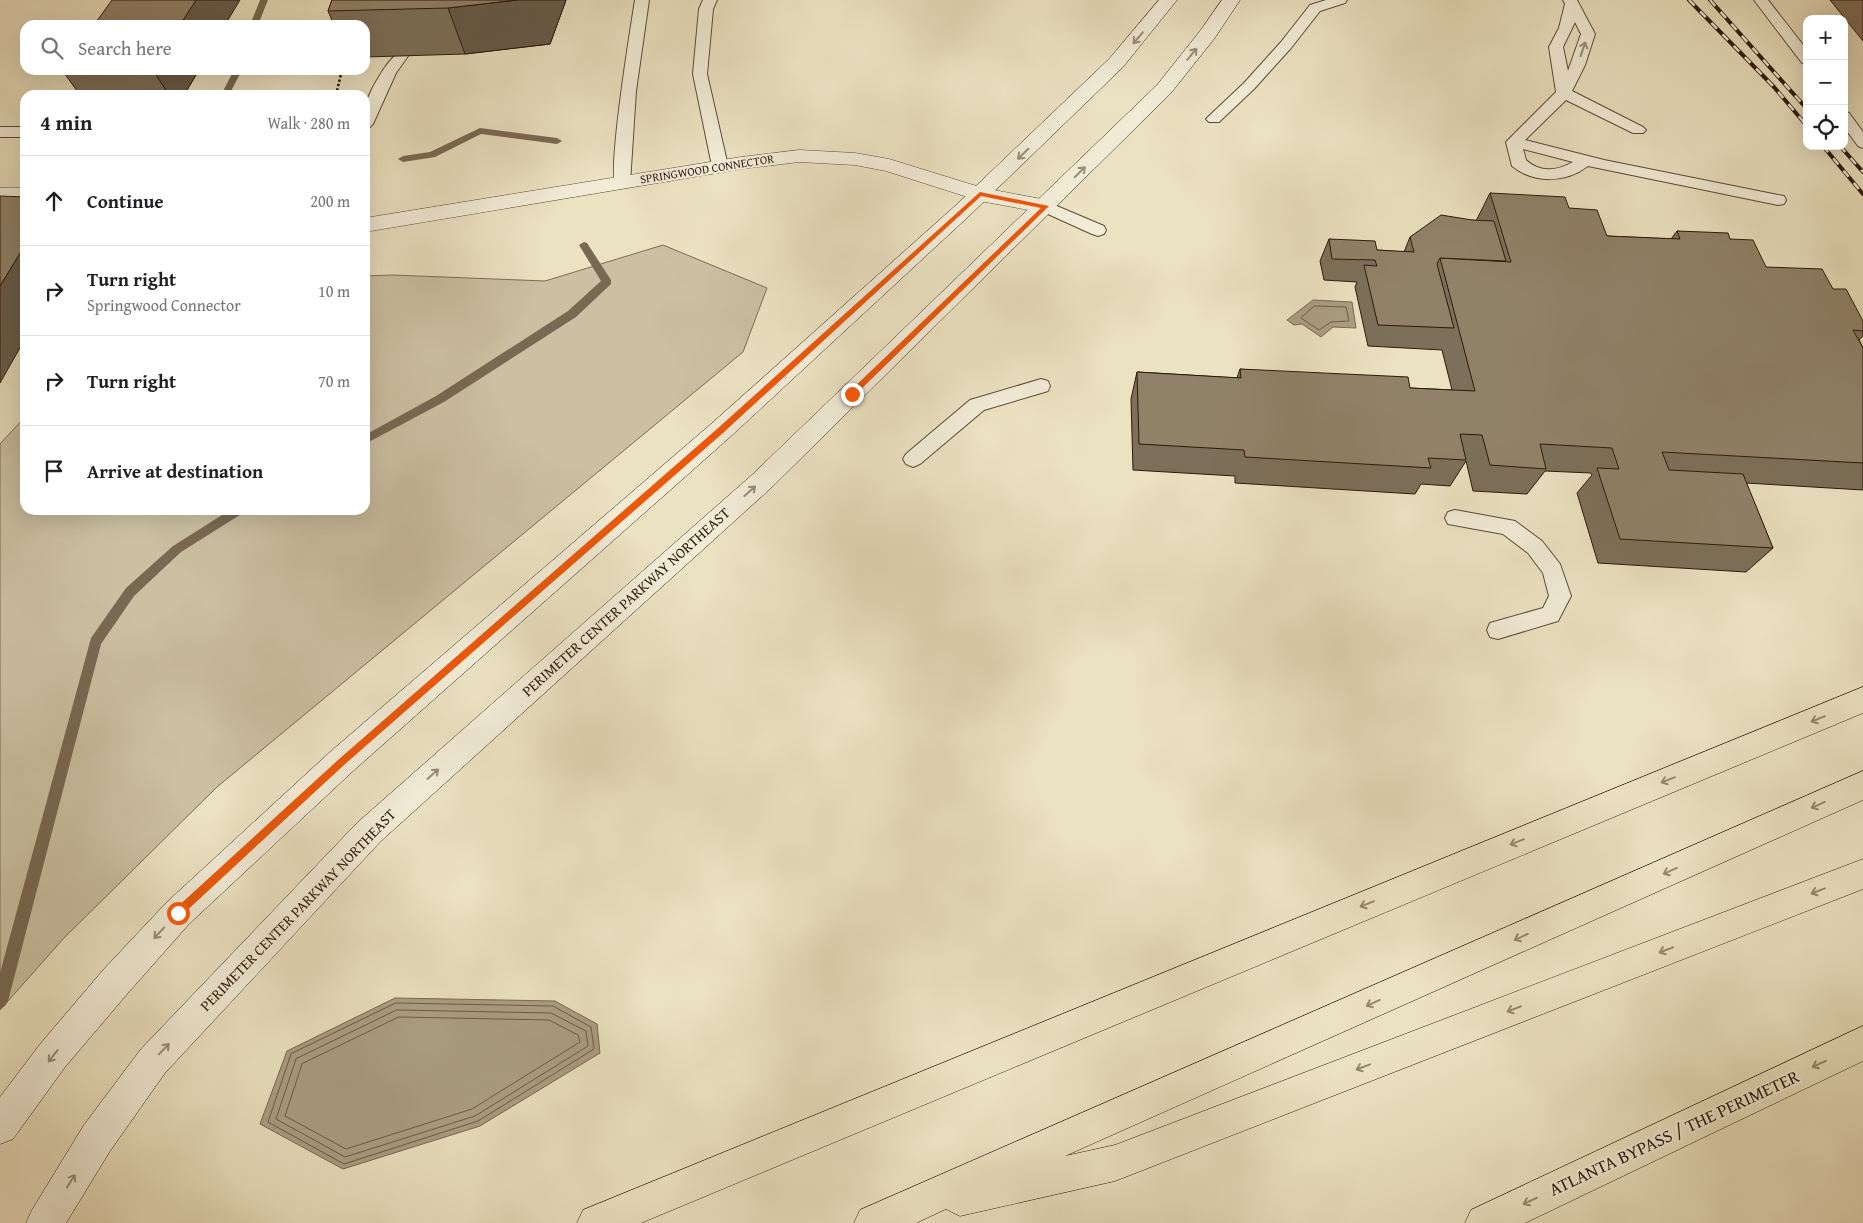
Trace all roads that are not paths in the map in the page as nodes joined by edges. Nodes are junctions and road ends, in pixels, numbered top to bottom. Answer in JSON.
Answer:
{"nodes":[{"id":1,"x":642,"y":0,"type":"edge"},
{"id":2,"x":710,"y":0,"type":"edge"},
{"id":3,"x":1168,"y":0,"type":"edge"},
{"id":4,"x":1231,"y":0,"type":"edge"},
{"id":5,"x":1340,"y":0,"type":"edge"},
{"id":6,"x":1761,"y":0,"type":"edge"},
{"id":7,"x":1571,"y":2,"type":"edge"},
{"id":8,"x":1803,"y":55,"type":"edge"},
{"id":9,"x":401,"y":56,"type":"edge"},
{"id":10,"x":1564,"y":93,"type":"junction"},
{"id":11,"x":370,"y":113,"type":"edge"},
{"id":12,"x":1214,"y":119,"type":"dead end"},
{"id":13,"x":1848,"y":122,"type":"edge"},
{"id":14,"x":1638,"y":130,"type":"dead end"},
{"id":15,"x":0,"y":132,"type":"edge"},
{"id":16,"x":20,"y":132,"type":"edge"},
{"id":17,"x":1514,"y":142,"type":"junction"},
{"id":18,"x":1863,"y":143,"type":"edge"},
{"id":19,"x":1586,"y":160,"type":"junction"},
{"id":20,"x":720,"y":166,"type":"junction"},
{"id":21,"x":622,"y":183,"type":"junction"},
{"id":22,"x":980,"y":194,"type":"junction"},
{"id":23,"x":0,"y":195,"type":"edge"},
{"id":24,"x":20,"y":195,"type":"edge"},
{"id":25,"x":1778,"y":200,"type":"dead end"},
{"id":26,"x":1046,"y":206,"type":"junction"},
{"id":27,"x":370,"y":225,"type":"edge"},
{"id":28,"x":1098,"y":230,"type":"dead end"},
{"id":29,"x":1041,"y":386,"type":"dead end"},
{"id":30,"x":913,"y":459,"type":"dead end"},
{"id":31,"x":1456,"y":518,"type":"dead end"},
{"id":32,"x":1498,"y":630,"type":"dead end"},
{"id":33,"x":1863,"y":700,"type":"edge"},
{"id":34,"x":1863,"y":786,"type":"edge"},
{"id":35,"x":1863,"y":874,"type":"edge"},
{"id":36,"x":1863,"y":1042,"type":"edge"},
{"id":37,"x":0,"y":1126,"type":"edge"},
{"id":38,"x":887,"y":1217,"type":"edge"},
{"id":39,"x":45,"y":1223,"type":"edge"},
{"id":40,"x":596,"y":1223,"type":"edge"},
{"id":41,"x":1484,"y":1223,"type":"edge"}],
"edges":[{"from":1,"to":21,"type":"lane"},
{"from":2,"to":20,"type":"lane"},
{"from":3,"to":22,"type":"main road","one_way":true},
{"from":26,"to":4,"type":"main road","name":"PERIMETER CENTER PARKWAY NORTHEAST","one_way":true},
{"from":5,"to":12,"type":"lane"},
{"from":6,"to":8,"type":"lane"},
{"from":7,"to":10,"type":"lane"},
{"from":10,"to":7,"type":"lane","one_way":true},
{"from":9,"to":11,"type":"lane"},
{"from":10,"to":14,"type":"lane"},
{"from":10,"to":17,"type":"lane"},
{"from":13,"to":18,"type":"lane"},
{"from":15,"to":16,"type":"lane"},
{"from":17,"to":19,"type":"lane"},
{"from":17,"to":19,"type":"lane"},
{"from":19,"to":25,"type":"lane"},
{"from":20,"to":21,"type":"main road","name":"SPRINGWOOD CONNECTOR"},
{"from":20,"to":22,"type":"main road","name":"SPRINGWOOD CONNECTOR"},
{"from":21,"to":27,"type":"main road","name":"SPRINGWOOD CONNECTOR"},
{"from":22,"to":26,"type":"main road","name":"SPRINGWOOD CONNECTOR"},
{"from":22,"to":37,"type":"main road","one_way":true},
{"from":23,"to":24,"type":"main road"},
{"from":26,"to":28,"type":"lane"},
{"from":39,"to":26,"type":"main road","name":"PERIMETER CENTER PARKWAY NORTHEAST","one_way":true},
{"from":29,"to":30,"type":"lane"},
{"from":31,"to":32,"type":"lane"},
{"from":33,"to":40,"type":"highway","one_way":true},
{"from":34,"to":38,"type":"highway","one_way":true},
{"from":35,"to":38,"type":"highway","one_way":true},
{"from":36,"to":41,"type":"highway","name":"ATLANTA BYPASS / THE PERIMETER","one_way":true}]}
